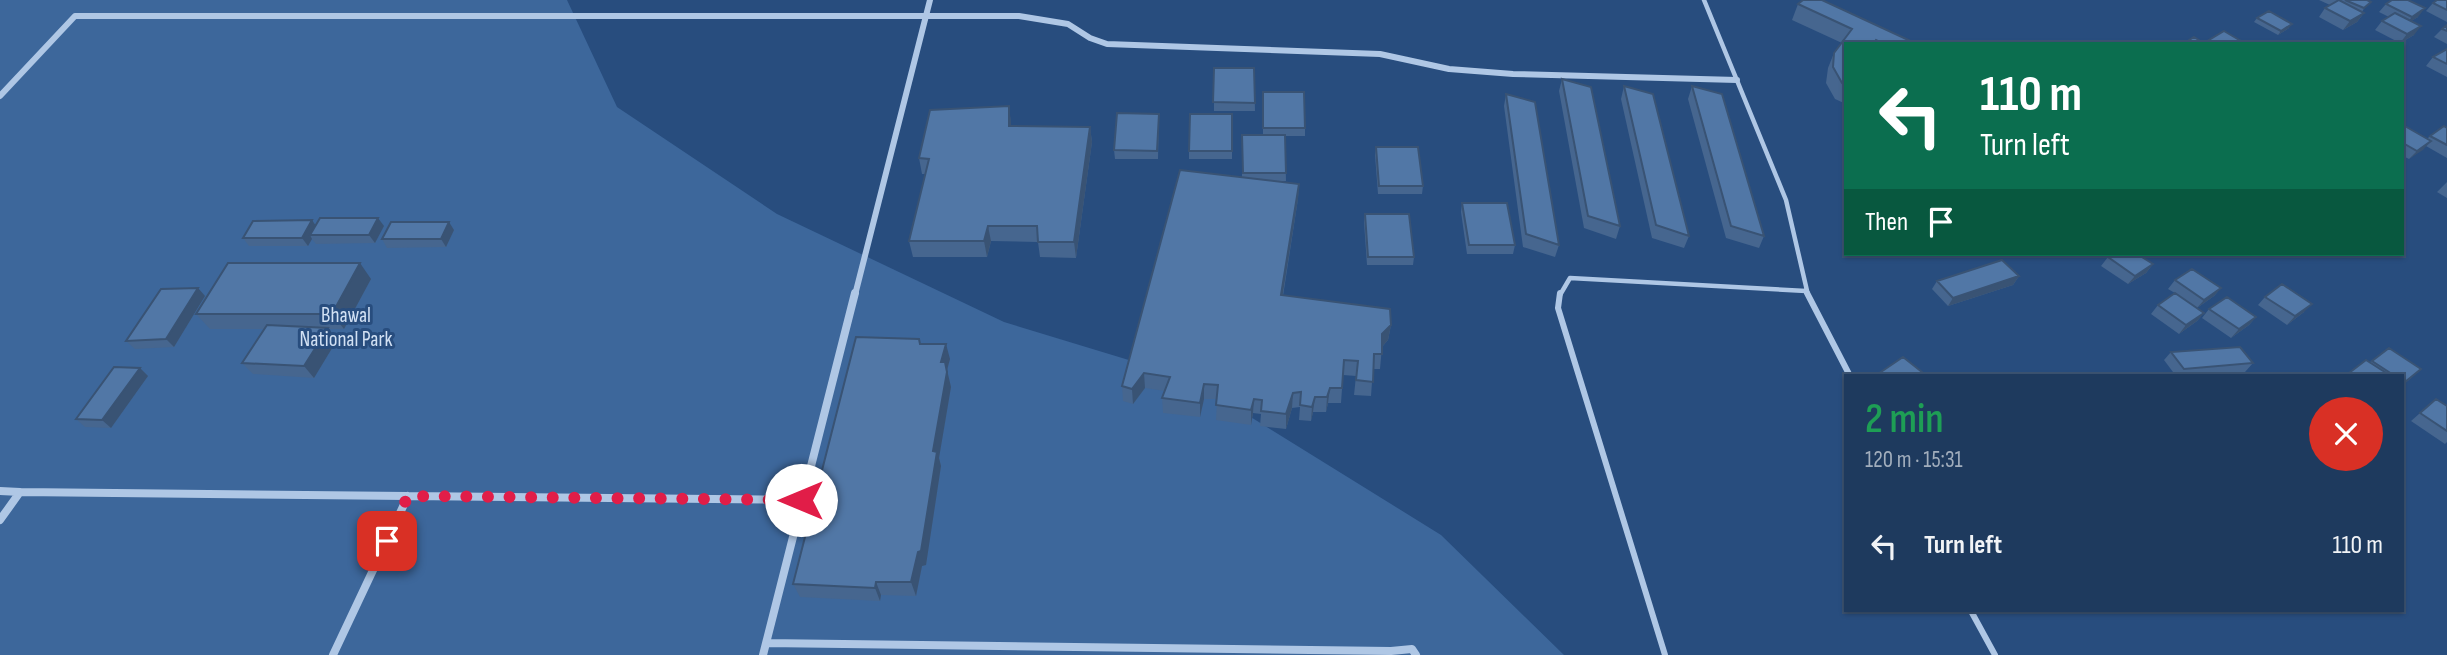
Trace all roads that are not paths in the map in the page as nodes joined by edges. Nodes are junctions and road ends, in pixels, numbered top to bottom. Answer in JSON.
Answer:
{"nodes":[{"id":1,"x":930,"y":0,"type":"edge"},
{"id":2,"x":1704,"y":0,"type":"edge"},
{"id":3,"x":925,"y":17,"type":"junction"},
{"id":4,"x":1737,"y":80,"type":"junction"},
{"id":5,"x":0,"y":96,"type":"edge"},
{"id":6,"x":1806,"y":291,"type":"junction"},
{"id":7,"x":1849,"y":374,"type":"edge"},
{"id":8,"x":0,"y":491,"type":"edge"},
{"id":9,"x":20,"y":492,"type":"junction"},
{"id":10,"x":408,"y":496,"type":"junction"},
{"id":11,"x":801,"y":500,"type":"junction"},
{"id":12,"x":0,"y":520,"type":"edge"},
{"id":13,"x":1972,"y":612,"type":"edge"},
{"id":14,"x":766,"y":643,"type":"junction"},
{"id":15,"x":332,"y":655,"type":"edge"},
{"id":16,"x":763,"y":655,"type":"edge"},
{"id":17,"x":1416,"y":655,"type":"edge"},
{"id":18,"x":1664,"y":655,"type":"edge"},
{"id":19,"x":1995,"y":655,"type":"edge"}],
"edges":[{"from":1,"to":3,"type":"street"},
{"from":2,"to":4,"type":"lane"},
{"from":3,"to":4,"type":"street"},
{"from":3,"to":5,"type":"street"},
{"from":3,"to":11,"type":"street"},
{"from":4,"to":6,"type":"lane"},
{"from":6,"to":7,"type":"lane"},
{"from":6,"to":18,"type":"lane"},
{"from":8,"to":9,"type":"street"},
{"from":9,"to":10,"type":"street"},
{"from":9,"to":12,"type":"street"},
{"from":10,"to":11,"type":"street"},
{"from":10,"to":15,"type":"street"},
{"from":11,"to":14,"type":"street"},
{"from":13,"to":19,"type":"lane"},
{"from":14,"to":16,"type":"street"},
{"from":14,"to":17,"type":"street"}]}
